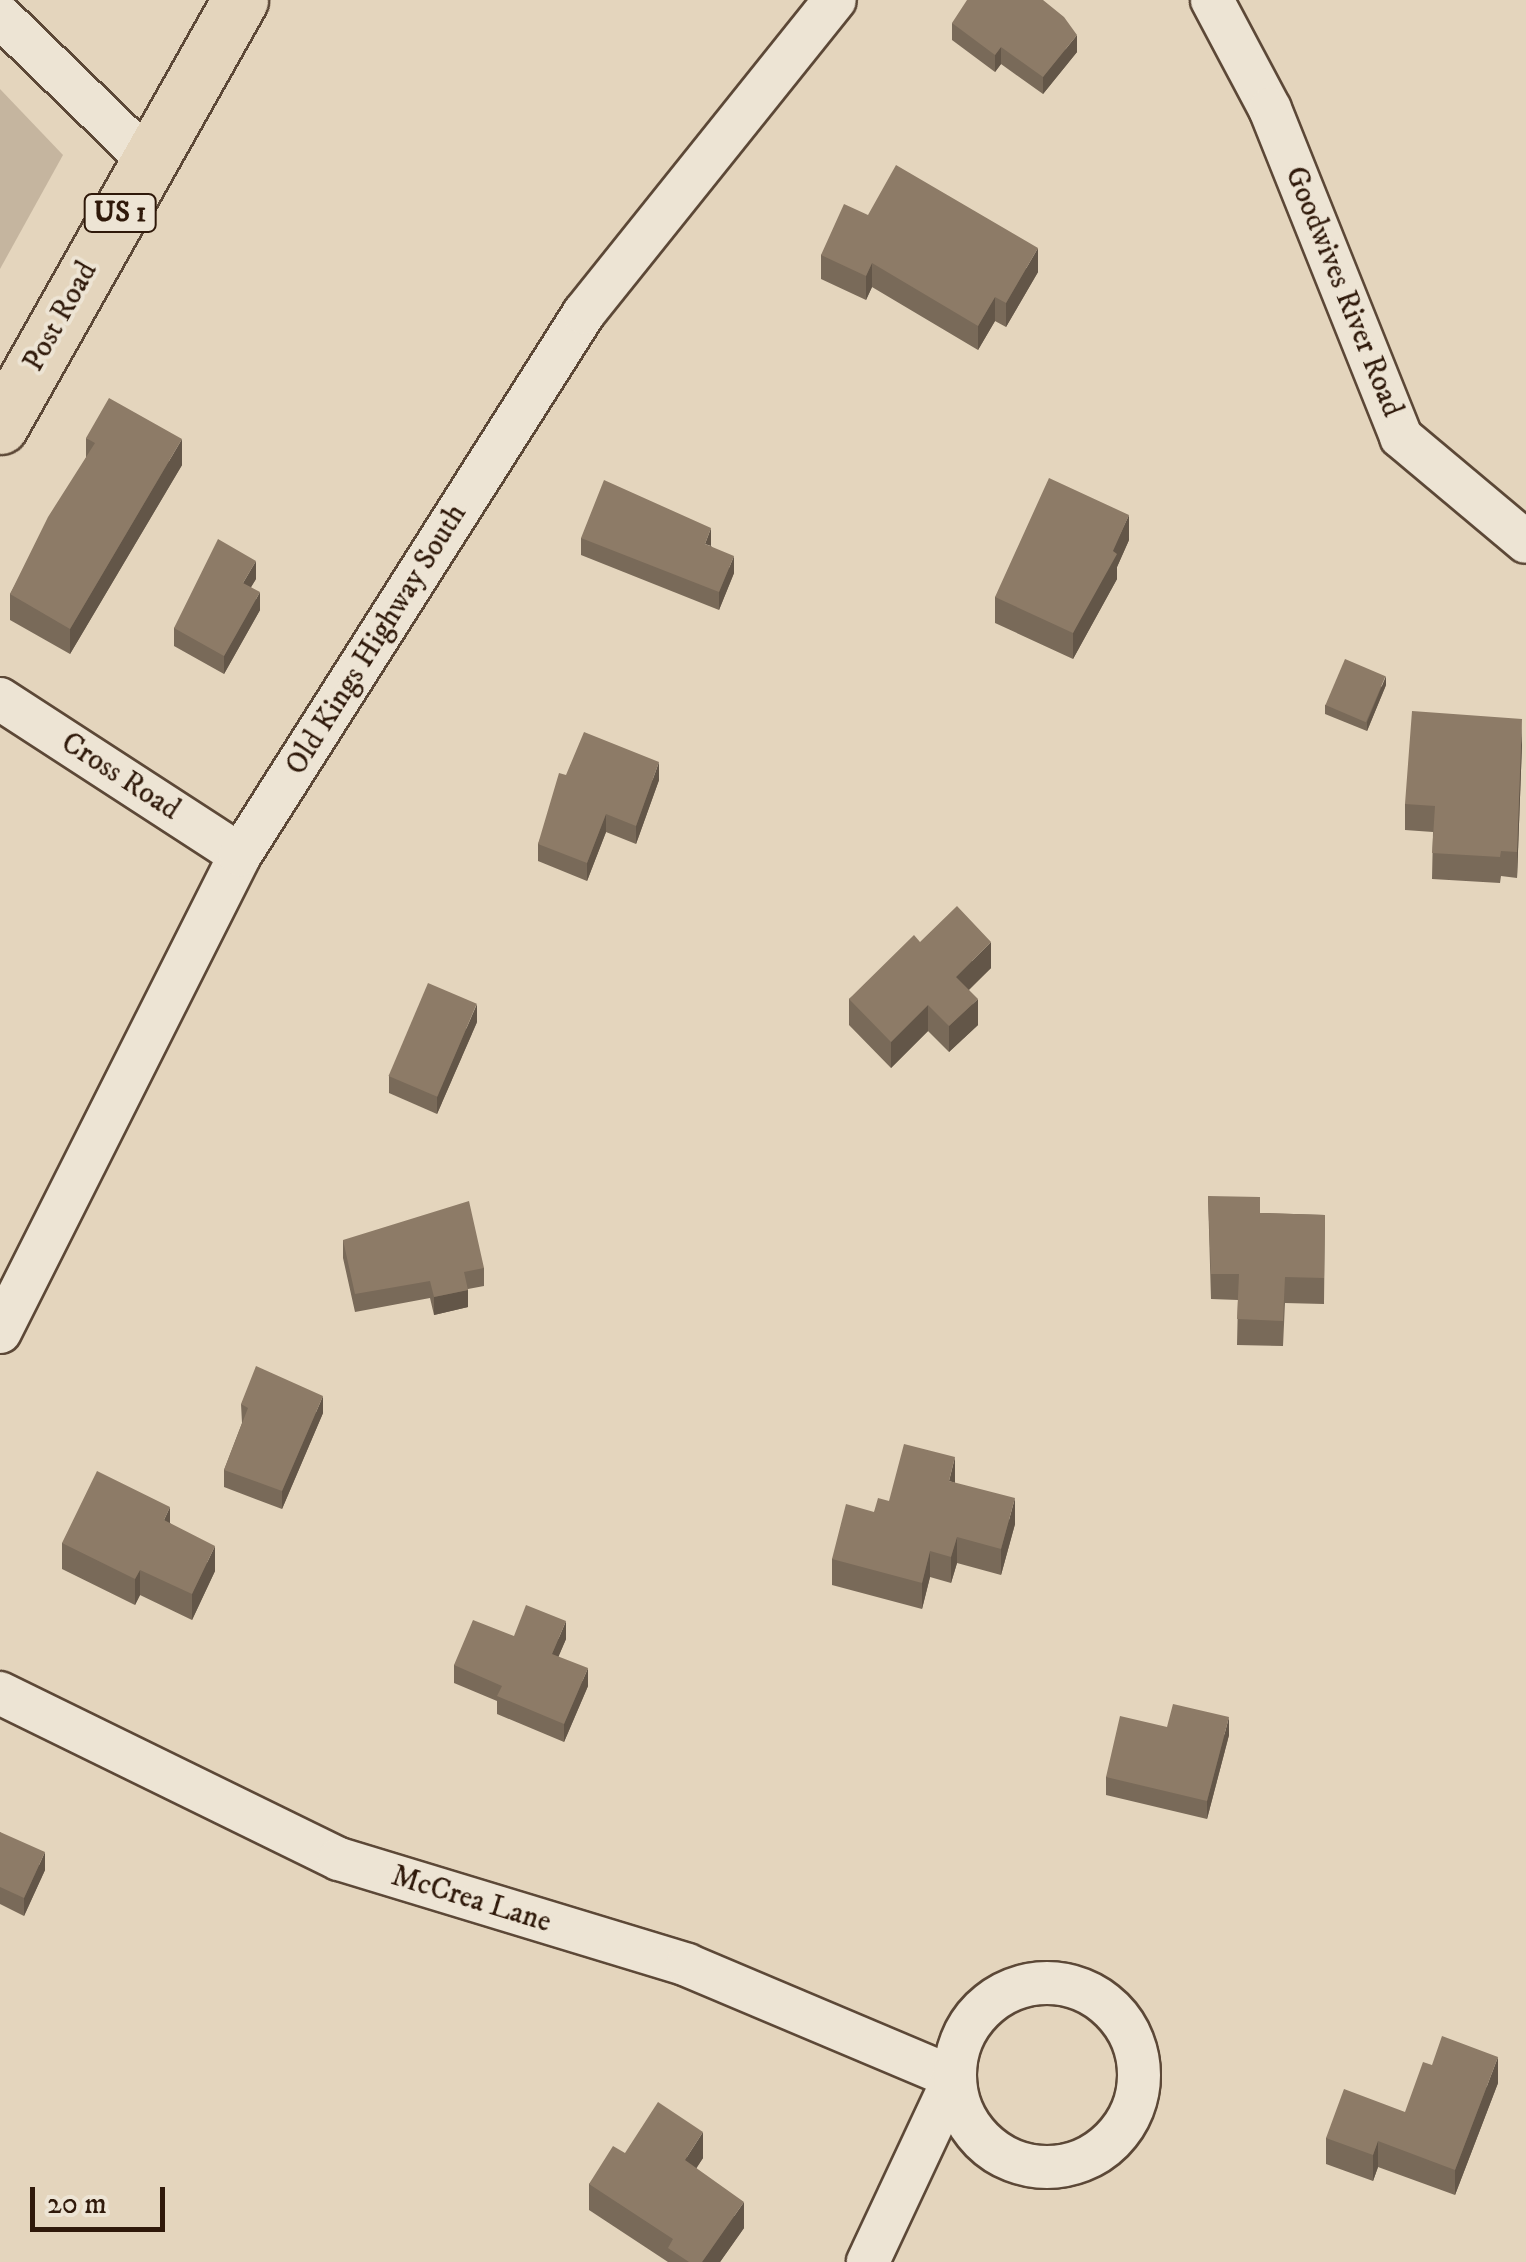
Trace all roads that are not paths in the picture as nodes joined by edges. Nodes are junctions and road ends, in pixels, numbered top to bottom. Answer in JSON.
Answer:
{"nodes":[{"id":1,"x":240,"y":0,"type":"edge"},
{"id":2,"x":836,"y":0,"type":"edge"},
{"id":3,"x":1212,"y":0,"type":"edge"},
{"id":4,"x":0,"y":16,"type":"edge"},
{"id":5,"x":149,"y":161,"type":"junction"},
{"id":6,"x":0,"y":426,"type":"edge"},
{"id":7,"x":1526,"y":542,"type":"edge"},
{"id":8,"x":0,"y":699,"type":"edge"},
{"id":9,"x":240,"y":855,"type":"junction"},
{"id":10,"x":0,"y":1332,"type":"edge"},
{"id":11,"x":0,"y":1693,"type":"edge"},
{"id":12,"x":954,"y":2078,"type":"junction"},
{"id":13,"x":868,"y":2262,"type":"edge"}],
"edges":[{"from":1,"to":5,"type":"main road","name":"Post Road","number":"US 1"},
{"from":2,"to":9,"type":"street","name":"Old Kings Highway South"},
{"from":3,"to":7,"type":"street","name":"Goodwives River Road"},
{"from":4,"to":5,"type":"street"},
{"from":5,"to":6,"type":"main road","name":"Post Road","number":"US 1"},
{"from":8,"to":9,"type":"street","name":"Cross Road"},
{"from":9,"to":10,"type":"street","name":"Old Kings Highway South"},
{"from":11,"to":12,"type":"street","name":"McCrea Lane"},
{"from":12,"to":12,"type":"street"},
{"from":12,"to":13,"type":"street"}]}
